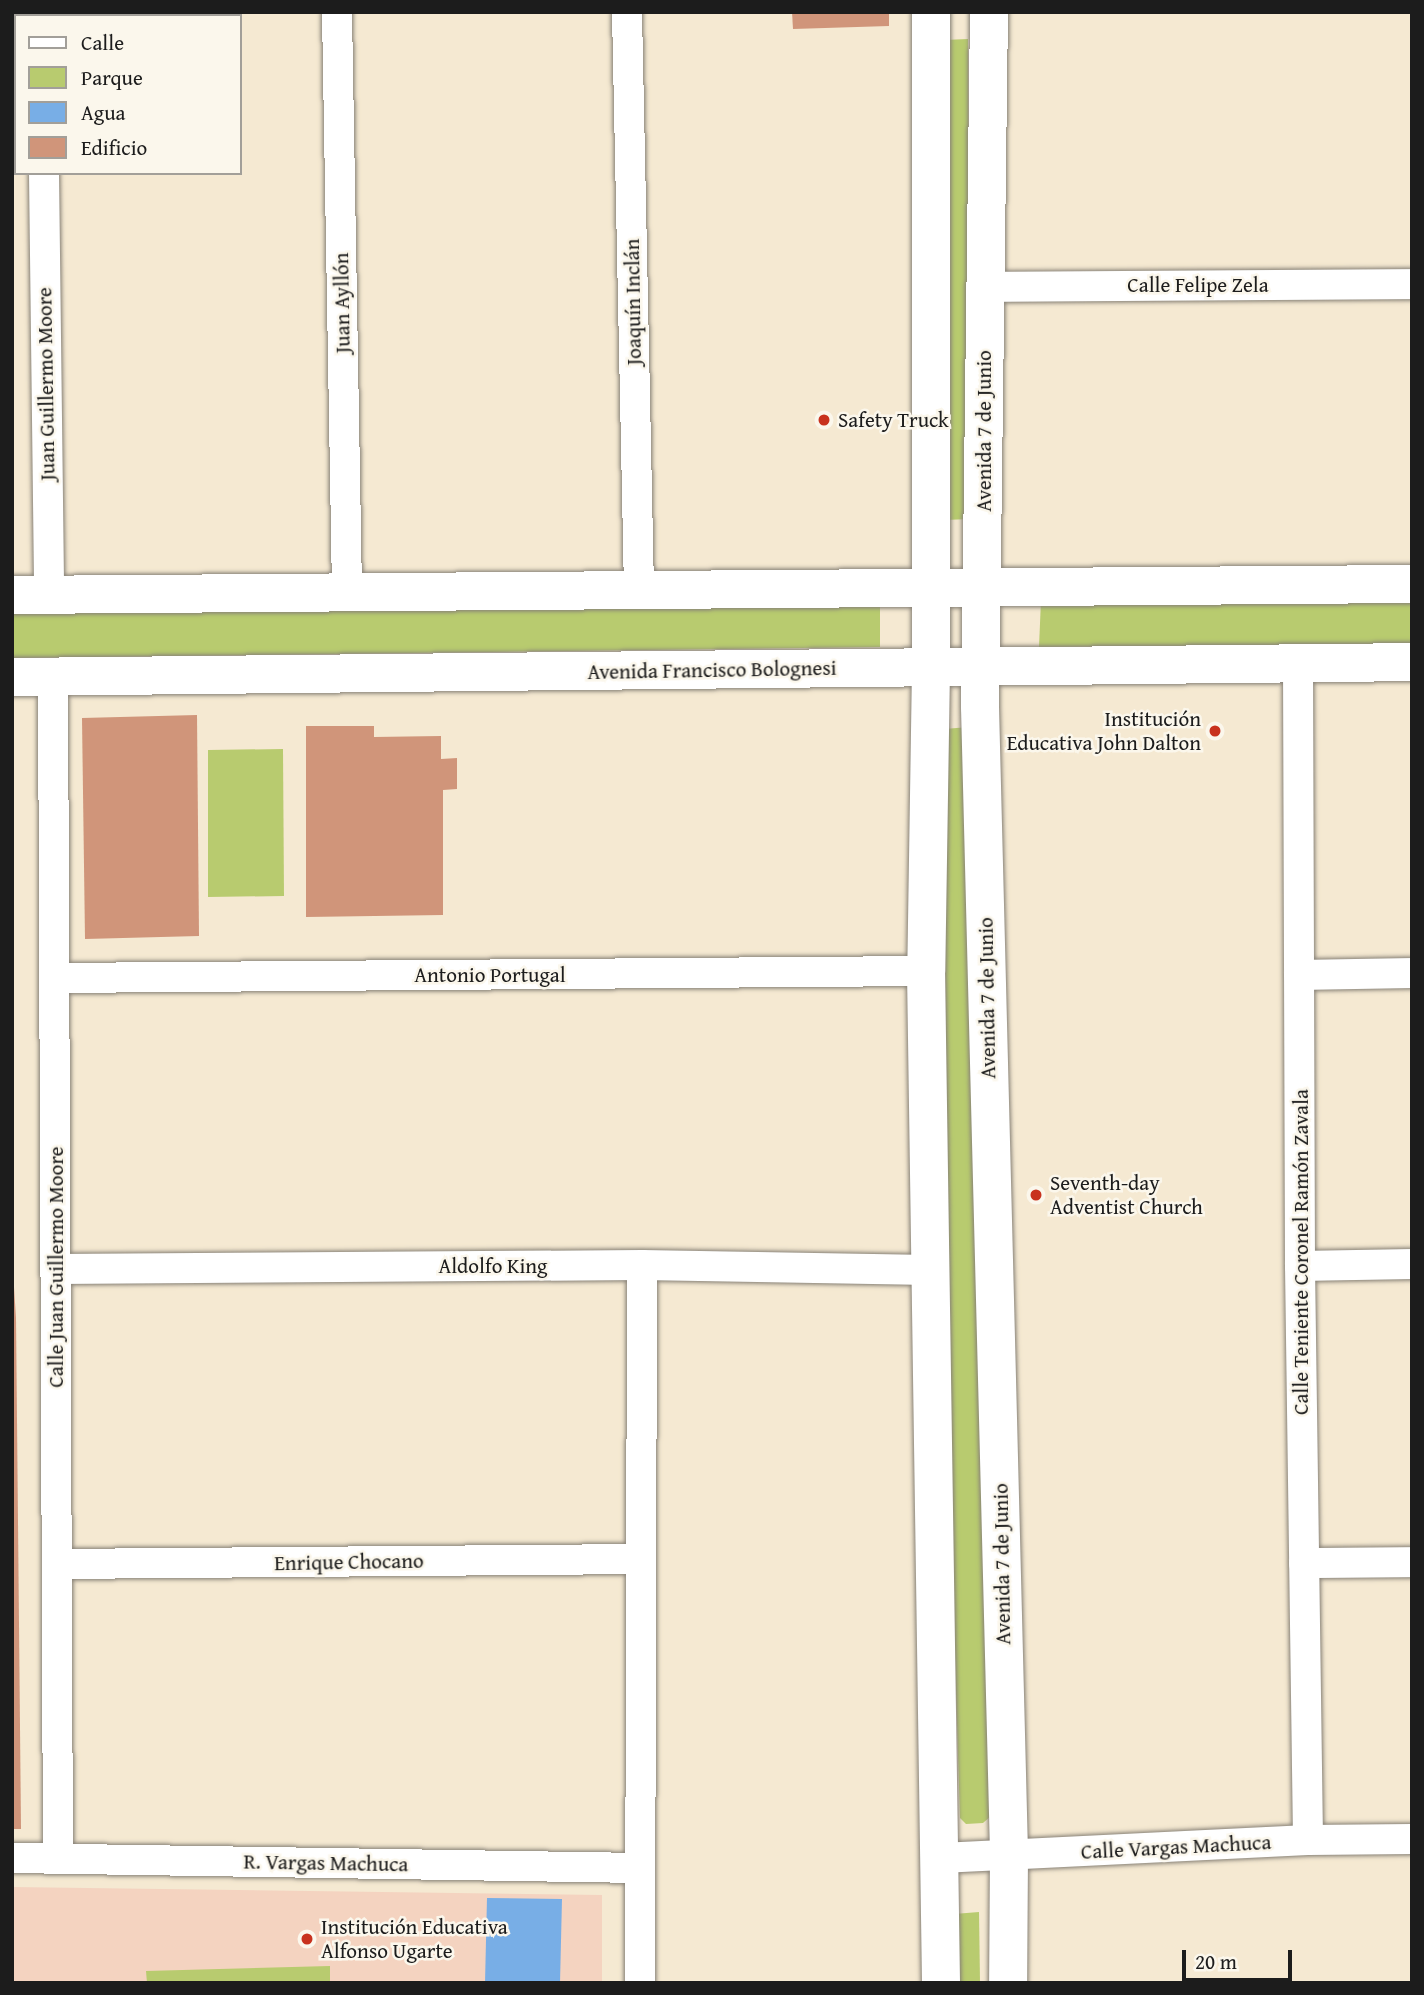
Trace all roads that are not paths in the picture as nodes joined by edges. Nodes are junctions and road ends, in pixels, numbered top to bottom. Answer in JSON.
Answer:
{"nodes":[{"id":1,"x":337,"y":12,"type":"edge"},
{"id":2,"x":627,"y":12,"type":"edge"},
{"id":3,"x":931,"y":12,"type":"edge"},
{"id":4,"x":989,"y":12,"type":"edge"},
{"id":5,"x":44,"y":175,"type":"edge"},
{"id":6,"x":1412,"y":284,"type":"edge"},
{"id":7,"x":984,"y":287,"type":"junction"},
{"id":8,"x":1412,"y":584,"type":"edge"},
{"id":9,"x":984,"y":588,"type":"junction"},
{"id":10,"x":930,"y":589,"type":"junction"},
{"id":11,"x":639,"y":591,"type":"junction"},
{"id":12,"x":346,"y":593,"type":"junction"},
{"id":13,"x":30,"y":595,"type":"edge"},
{"id":14,"x":1412,"y":662,"type":"edge"},
{"id":15,"x":1298,"y":663,"type":"junction"},
{"id":16,"x":981,"y":667,"type":"junction"},
{"id":17,"x":931,"y":668,"type":"junction"},
{"id":18,"x":53,"y":676,"type":"junction"},
{"id":19,"x":12,"y":677,"type":"edge"},
{"id":20,"x":926,"y":971,"type":"junction"},
{"id":21,"x":1412,"y":973,"type":"edge"},
{"id":22,"x":1299,"y":975,"type":"junction"},
{"id":23,"x":55,"y":978,"type":"junction"},
{"id":24,"x":642,"y":1265,"type":"junction"},
{"id":25,"x":1412,"y":1265,"type":"edge"},
{"id":26,"x":1300,"y":1266,"type":"junction"},
{"id":27,"x":56,"y":1269,"type":"junction"},
{"id":28,"x":930,"y":1270,"type":"junction"},
{"id":29,"x":642,"y":1559,"type":"junction"},
{"id":30,"x":1412,"y":1562,"type":"edge"},
{"id":31,"x":1304,"y":1563,"type":"junction"},
{"id":32,"x":57,"y":1564,"type":"junction"},
{"id":33,"x":1412,"y":1839,"type":"edge"},
{"id":34,"x":1308,"y":1840,"type":"junction"},
{"id":35,"x":1009,"y":1855,"type":"junction"},
{"id":36,"x":12,"y":1858,"type":"edge"},
{"id":37,"x":941,"y":1858,"type":"junction"},
{"id":38,"x":58,"y":1859,"type":"junction"},
{"id":39,"x":640,"y":1868,"type":"junction"},
{"id":40,"x":640,"y":1983,"type":"edge"},
{"id":41,"x":941,"y":1983,"type":"edge"},
{"id":42,"x":1008,"y":1983,"type":"edge"}],
"edges":[{"from":1,"to":12,"type":"street","name":"Juan Ayllón"},
{"from":2,"to":11,"type":"street","name":"Joaquín Inclán"},
{"from":3,"to":10,"type":"street"},
{"from":4,"to":7,"type":"street","name":"Avenida 7 de Junio"},
{"from":5,"to":13,"type":"street","name":"Juan Guillermo Moore"},
{"from":6,"to":7,"type":"street","name":"Calle Felipe Zela"},
{"from":7,"to":9,"type":"street","name":"Avenida 7 de Junio"},
{"from":8,"to":9,"type":"street"},
{"from":9,"to":10,"type":"street"},
{"from":9,"to":16,"type":"street","name":"Avenida 7 de Junio"},
{"from":10,"to":11,"type":"street"},
{"from":10,"to":17,"type":"street"},
{"from":11,"to":12,"type":"street"},
{"from":12,"to":13,"type":"street"},
{"from":14,"to":15,"type":"street","name":"Avenida Francisco Bolognesi"},
{"from":15,"to":16,"type":"street","name":"Avenida Francisco Bolognesi"},
{"from":15,"to":22,"type":"street","name":"Calle Teniente Coronel Ramón Zavala"},
{"from":16,"to":17,"type":"street","name":"Avenida Francisco Bolognesi"},
{"from":16,"to":35,"type":"street","name":"Avenida 7 de Junio"},
{"from":17,"to":18,"type":"street","name":"Avenida Francisco Bolognesi"},
{"from":17,"to":20,"type":"street"},
{"from":18,"to":19,"type":"street","name":"Avenida Francisco Bolognesi"},
{"from":18,"to":23,"type":"street","name":"Calle Juan Guillermo Moore"},
{"from":20,"to":23,"type":"street","name":"Antonio Portugal"},
{"from":20,"to":28,"type":"street"},
{"from":21,"to":22,"type":"street"},
{"from":22,"to":26,"type":"street","name":"Calle Teniente Coronel Ramón Zavala"},
{"from":23,"to":27,"type":"street","name":"Calle Juan Guillermo Moore"},
{"from":24,"to":27,"type":"street","name":"Aldolfo King"},
{"from":24,"to":28,"type":"street","name":"Aldolfo King"},
{"from":24,"to":29,"type":"street"},
{"from":25,"to":26,"type":"street"},
{"from":26,"to":31,"type":"street","name":"Calle Teniente Coronel Ramón Zavala"},
{"from":27,"to":32,"type":"street","name":"Calle Juan Guillermo Moore"},
{"from":28,"to":37,"type":"street"},
{"from":29,"to":32,"type":"street","name":"Enrique Chocano"},
{"from":29,"to":39,"type":"street"},
{"from":30,"to":31,"type":"street"},
{"from":31,"to":34,"type":"street","name":"Calle Teniente Coronel Ramón Zavala"},
{"from":32,"to":38,"type":"street","name":"Calle Juan Guillermo Moore"},
{"from":33,"to":34,"type":"street","name":"Calle Vargas Machuca"},
{"from":34,"to":35,"type":"street","name":"Calle Vargas Machuca"},
{"from":35,"to":37,"type":"street","name":"Calle Vargas Machuca"},
{"from":35,"to":42,"type":"street","name":"Avenida 7 de Junio"},
{"from":36,"to":38,"type":"street","name":"R. Vargas Machuca"},
{"from":37,"to":41,"type":"street"},
{"from":38,"to":39,"type":"street","name":"R. Vargas Machuca"},
{"from":39,"to":40,"type":"street"}]}
